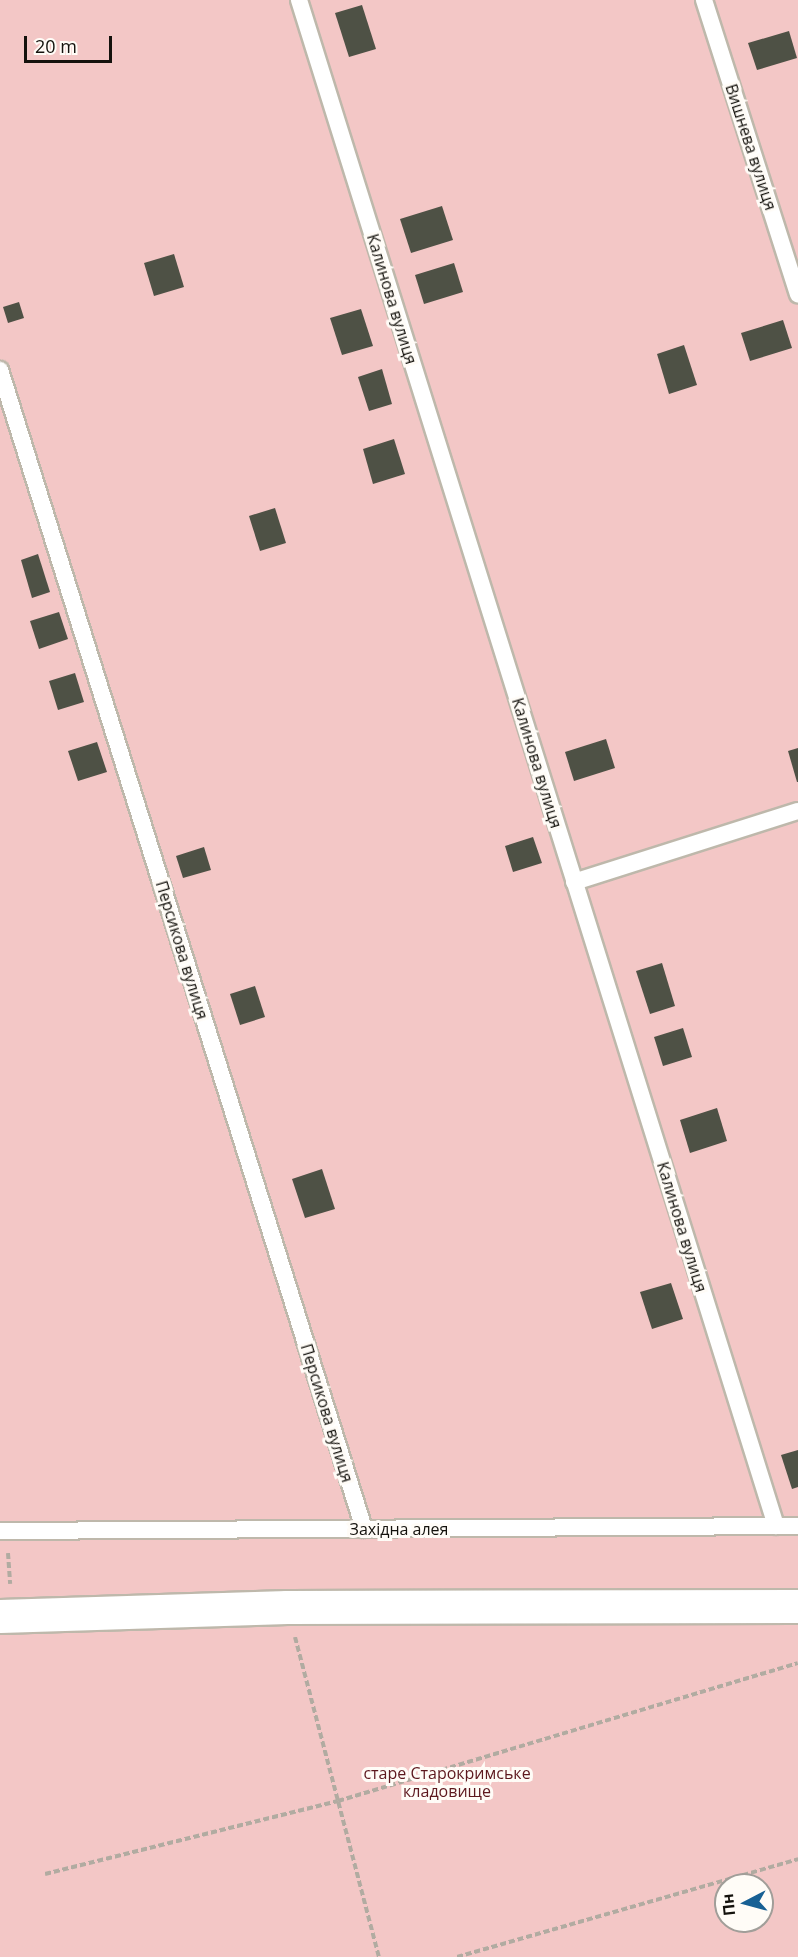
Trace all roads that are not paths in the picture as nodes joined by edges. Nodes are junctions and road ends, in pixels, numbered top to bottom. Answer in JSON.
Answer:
{"nodes":[{"id":1,"x":298,"y":0,"type":"edge"},
{"id":2,"x":704,"y":0,"type":"edge"},
{"id":3,"x":798,"y":294,"type":"edge"},
{"id":4,"x":0,"y":370,"type":"edge"},
{"id":5,"x":798,"y":811,"type":"edge"},
{"id":6,"x":574,"y":882,"type":"junction"},
{"id":7,"x":776,"y":1526,"type":"junction"},
{"id":8,"x":798,"y":1526,"type":"edge"},
{"id":9,"x":364,"y":1529,"type":"junction"},
{"id":10,"x":4,"y":1531,"type":"edge"},
{"id":11,"x":798,"y":1606,"type":"edge"},
{"id":12,"x":6,"y":1616,"type":"edge"}],
"edges":[{"from":1,"to":6,"type":"lane","name":"Калинова вулиця"},
{"from":2,"to":3,"type":"lane","name":"Вишнева вулиця"},
{"from":4,"to":9,"type":"lane","name":"Персикова вулиця"},
{"from":5,"to":6,"type":"lane"},
{"from":6,"to":7,"type":"lane","name":"Калинова вулиця"},
{"from":7,"to":8,"type":"lane","name":"Західна алея"},
{"from":7,"to":9,"type":"lane","name":"Західна алея"},
{"from":9,"to":10,"type":"lane","name":"Західна алея"},
{"from":11,"to":12,"type":"street"}]}
